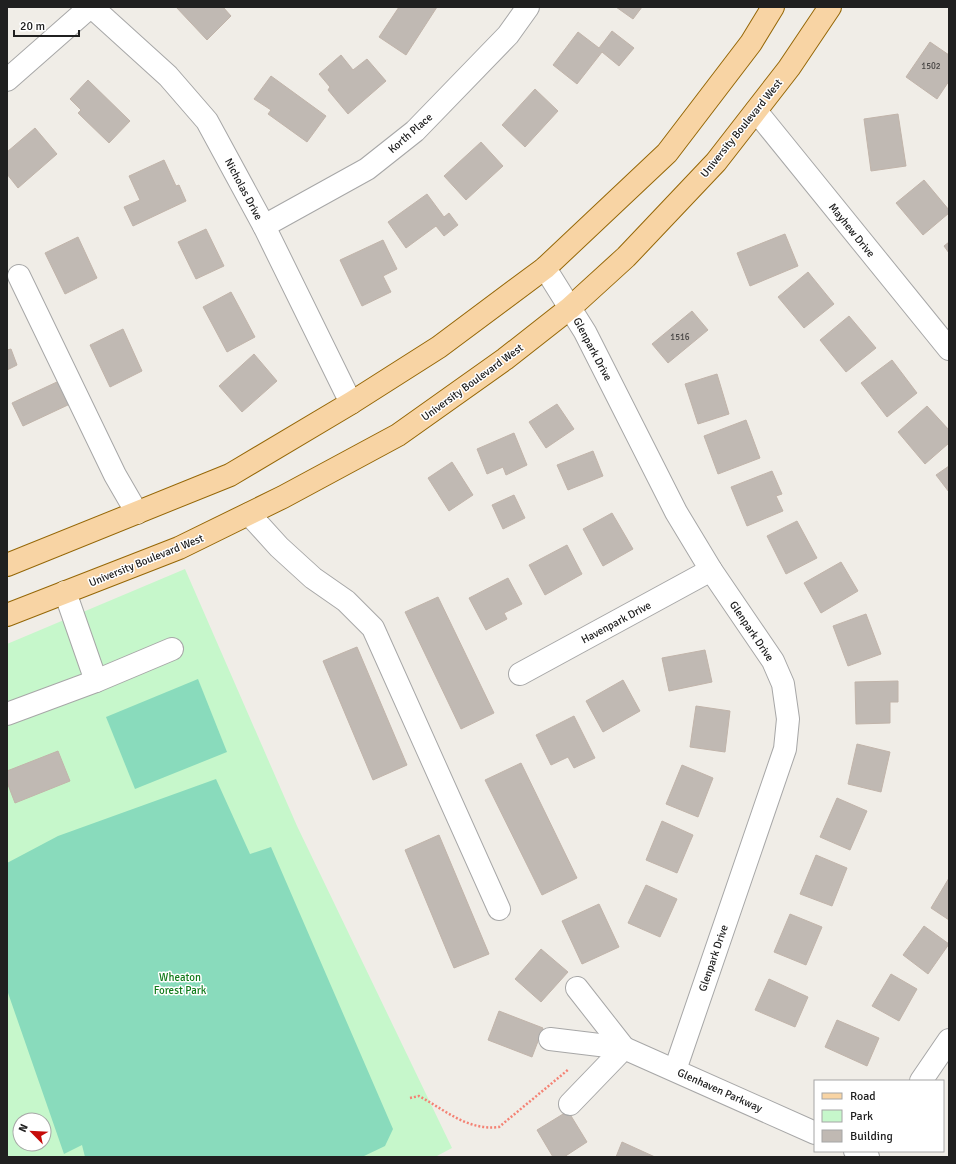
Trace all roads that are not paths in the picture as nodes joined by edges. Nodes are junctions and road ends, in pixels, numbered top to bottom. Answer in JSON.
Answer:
{"nodes":[{"id":1,"x":91,"y":7,"type":"edge"},
{"id":2,"x":528,"y":7,"type":"edge"},
{"id":3,"x":773,"y":7,"type":"edge"},
{"id":4,"x":830,"y":7,"type":"edge"},
{"id":5,"x":7,"y":80,"type":"edge"},
{"id":6,"x":756,"y":111,"type":"junction"},
{"id":7,"x":264,"y":226,"type":"junction"},
{"id":8,"x":545,"y":268,"type":"junction"},
{"id":9,"x":19,"y":276,"type":"dead end"},
{"id":10,"x":570,"y":308,"type":"junction"},
{"id":11,"x":949,"y":349,"type":"edge"},
{"id":12,"x":351,"y":403,"type":"junction"},
{"id":13,"x":137,"y":513,"type":"junction"},
{"id":14,"x":250,"y":514,"type":"junction"},
{"id":15,"x":7,"y":565,"type":"edge"},
{"id":16,"x":712,"y":570,"type":"junction"},
{"id":17,"x":65,"y":592,"type":"junction"},
{"id":18,"x":7,"y":615,"type":"edge"},
{"id":19,"x":172,"y":649,"type":"dead end"},
{"id":20,"x":520,"y":674,"type":"dead end"},
{"id":21,"x":96,"y":681,"type":"junction"},
{"id":22,"x":7,"y":714,"type":"edge"},
{"id":23,"x":499,"y":909,"type":"dead end"},
{"id":24,"x":577,"y":988,"type":"dead end"},
{"id":25,"x":550,"y":1039,"type":"dead end"},
{"id":26,"x":949,"y":1040,"type":"edge"},
{"id":27,"x":624,"y":1048,"type":"junction"},
{"id":28,"x":675,"y":1070,"type":"junction"},
{"id":29,"x":922,"y":1080,"type":"edge"},
{"id":30,"x":570,"y":1104,"type":"dead end"},
{"id":31,"x":814,"y":1133,"type":"edge"},
{"id":32,"x":857,"y":1152,"type":"edge"},
{"id":33,"x":869,"y":1157,"type":"edge"}],
"edges":[{"from":1,"to":5,"type":"street"},
{"from":1,"to":7,"type":"street","name":"Nicholas Drive"},
{"from":2,"to":7,"type":"street","name":"Korth Place"},
{"from":3,"to":8,"type":"main road"},
{"from":4,"to":6,"type":"main road","name":"University Boulevard West"},
{"from":6,"to":10,"type":"main road","name":"University Boulevard West"},
{"from":6,"to":11,"type":"street","name":"Mayhew Drive"},
{"from":7,"to":12,"type":"street","name":"Nicholas Drive"},
{"from":8,"to":10,"type":"street","name":"Glenpark Drive"},
{"from":8,"to":12,"type":"main road"},
{"from":9,"to":13,"type":"street"},
{"from":10,"to":14,"type":"main road","name":"University Boulevard West"},
{"from":10,"to":16,"type":"street","name":"Glenpark Drive"},
{"from":12,"to":13,"type":"main road"},
{"from":13,"to":15,"type":"main road"},
{"from":14,"to":17,"type":"main road","name":"University Boulevard West"},
{"from":14,"to":23,"type":"street"},
{"from":16,"to":20,"type":"street","name":"Havenpark Drive"},
{"from":16,"to":28,"type":"street","name":"Glenpark Drive"},
{"from":17,"to":18,"type":"main road","name":"University Boulevard West"},
{"from":17,"to":21,"type":"street"},
{"from":19,"to":21,"type":"street"},
{"from":21,"to":22,"type":"street"},
{"from":24,"to":27,"type":"street"},
{"from":25,"to":27,"type":"street"},
{"from":26,"to":29,"type":"street"},
{"from":27,"to":28,"type":"street","name":"Glenhaven Parkway"},
{"from":27,"to":30,"type":"street"},
{"from":28,"to":31,"type":"street","name":"Glenhaven Parkway"},
{"from":32,"to":33,"type":"street"}]}
